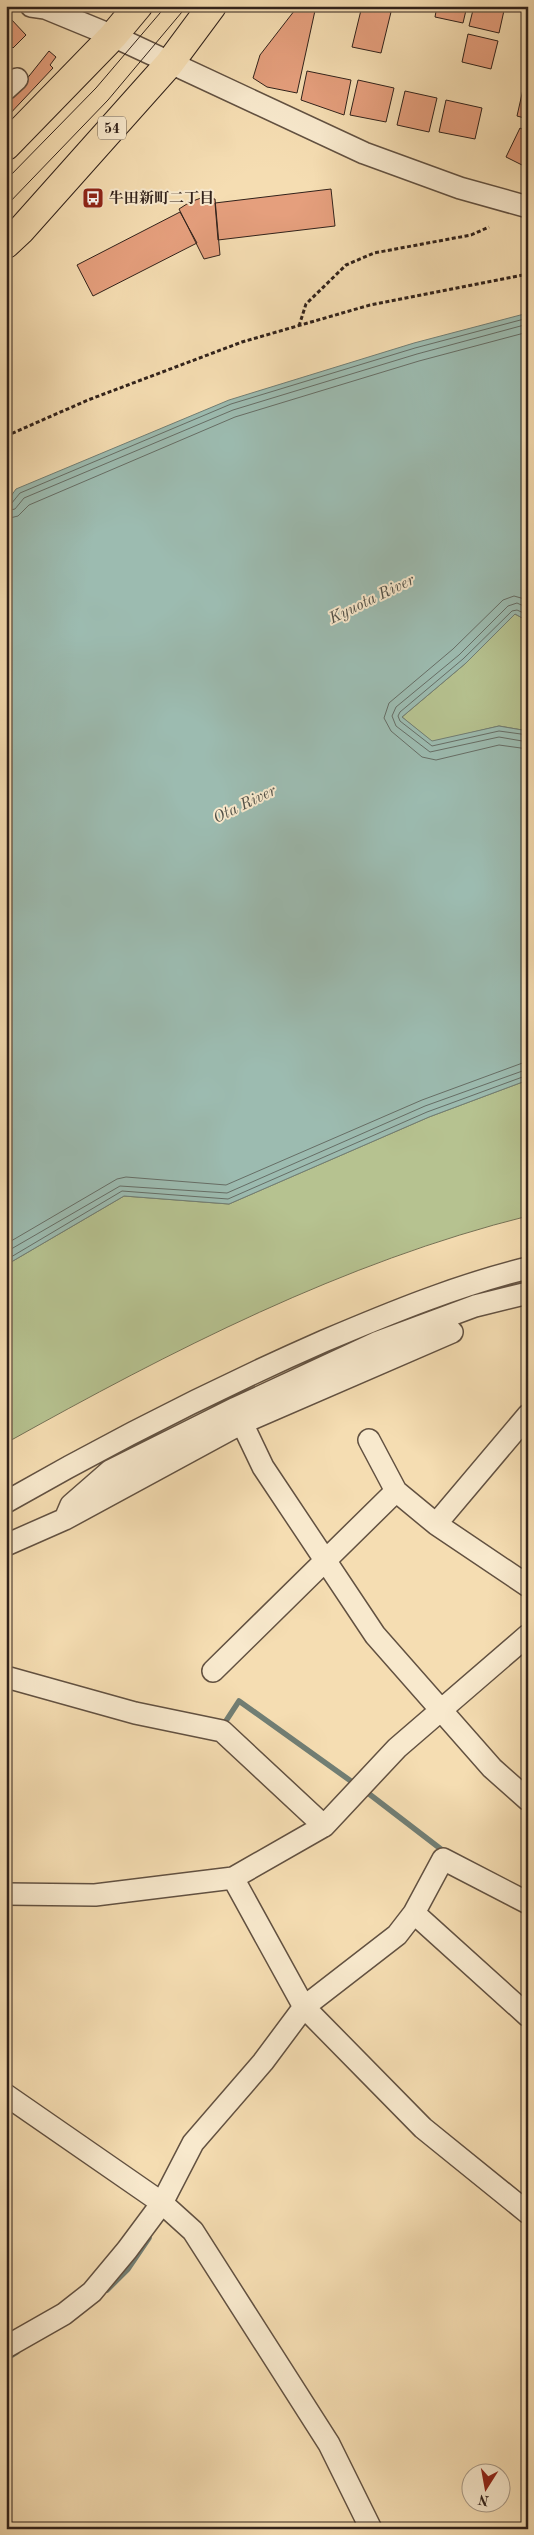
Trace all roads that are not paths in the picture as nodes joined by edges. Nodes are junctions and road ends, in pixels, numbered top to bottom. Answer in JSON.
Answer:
{"nodes":[{"id":1,"x":31,"y":6,"type":"edge"},
{"id":2,"x":138,"y":6,"type":"edge"},
{"id":3,"x":212,"y":6,"type":"edge"},
{"id":4,"x":113,"y":36,"type":"junction"},
{"id":5,"x":169,"y":64,"type":"junction"},
{"id":6,"x":8,"y":143,"type":"edge"},
{"id":7,"x":528,"y":207,"type":"edge"},
{"id":8,"x":6,"y":244,"type":"edge"},
{"id":9,"x":528,"y":1268,"type":"edge"},
{"id":10,"x":528,"y":1293,"type":"edge"},
{"id":11,"x":452,"y":1332,"type":"dead end"},
{"id":12,"x":528,"y":1414,"type":"edge"},
{"id":13,"x":242,"y":1423,"type":"junction"},
{"id":14,"x":369,"y":1440,"type":"dead end"},
{"id":15,"x":396,"y":1491,"type":"junction"},
{"id":16,"x":7,"y":1502,"type":"edge"},
{"id":17,"x":65,"y":1519,"type":"junction"},
{"id":18,"x":436,"y":1524,"type":"junction"},
{"id":19,"x":6,"y":1545,"type":"edge"},
{"id":20,"x":325,"y":1561,"type":"junction"},
{"id":21,"x":528,"y":1586,"type":"edge"},
{"id":22,"x":528,"y":1635,"type":"edge"},
{"id":23,"x":213,"y":1671,"type":"dead end"},
{"id":24,"x":6,"y":1677,"type":"edge"},
{"id":25,"x":441,"y":1710,"type":"junction"},
{"id":26,"x":528,"y":1800,"type":"edge"},
{"id":27,"x":324,"y":1826,"type":"junction"},
{"id":28,"x":233,"y":1878,"type":"junction"},
{"id":29,"x":6,"y":1894,"type":"edge"},
{"id":30,"x":528,"y":1903,"type":"edge"},
{"id":31,"x":414,"y":1913,"type":"junction"},
{"id":32,"x":304,"y":2007,"type":"junction"},
{"id":33,"x":528,"y":2016,"type":"edge"},
{"id":34,"x":6,"y":2095,"type":"edge"},
{"id":35,"x":162,"y":2203,"type":"junction"},
{"id":36,"x":528,"y":2213,"type":"edge"},
{"id":37,"x":6,"y":2347,"type":"edge"},
{"id":38,"x":371,"y":2529,"type":"edge"}],
"edges":[{"from":1,"to":4,"type":"street"},
{"from":2,"to":4,"type":"highway"},
{"from":3,"to":5,"type":"highway","number":"54"},
{"from":4,"to":5,"type":"street"},
{"from":4,"to":6,"type":"highway"},
{"from":5,"to":7,"type":"street"},
{"from":5,"to":8,"type":"highway","number":"54"},
{"from":9,"to":16,"type":"street"},
{"from":10,"to":17,"type":"street"},
{"from":11,"to":13,"type":"street"},
{"from":12,"to":18,"type":"street"},
{"from":13,"to":17,"type":"street"},
{"from":13,"to":20,"type":"street"},
{"from":14,"to":15,"type":"street"},
{"from":15,"to":18,"type":"street"},
{"from":15,"to":20,"type":"street"},
{"from":17,"to":19,"type":"street"},
{"from":18,"to":21,"type":"street"},
{"from":20,"to":23,"type":"street"},
{"from":20,"to":25,"type":"street"},
{"from":22,"to":25,"type":"street"},
{"from":24,"to":27,"type":"street"},
{"from":25,"to":26,"type":"street"},
{"from":25,"to":27,"type":"street"},
{"from":27,"to":28,"type":"street"},
{"from":28,"to":29,"type":"street"},
{"from":28,"to":32,"type":"street"},
{"from":30,"to":31,"type":"street"},
{"from":31,"to":32,"type":"street"},
{"from":31,"to":33,"type":"street"},
{"from":32,"to":35,"type":"street"},
{"from":32,"to":36,"type":"street"},
{"from":34,"to":35,"type":"street"},
{"from":35,"to":37,"type":"street"},
{"from":35,"to":38,"type":"street"}]}
